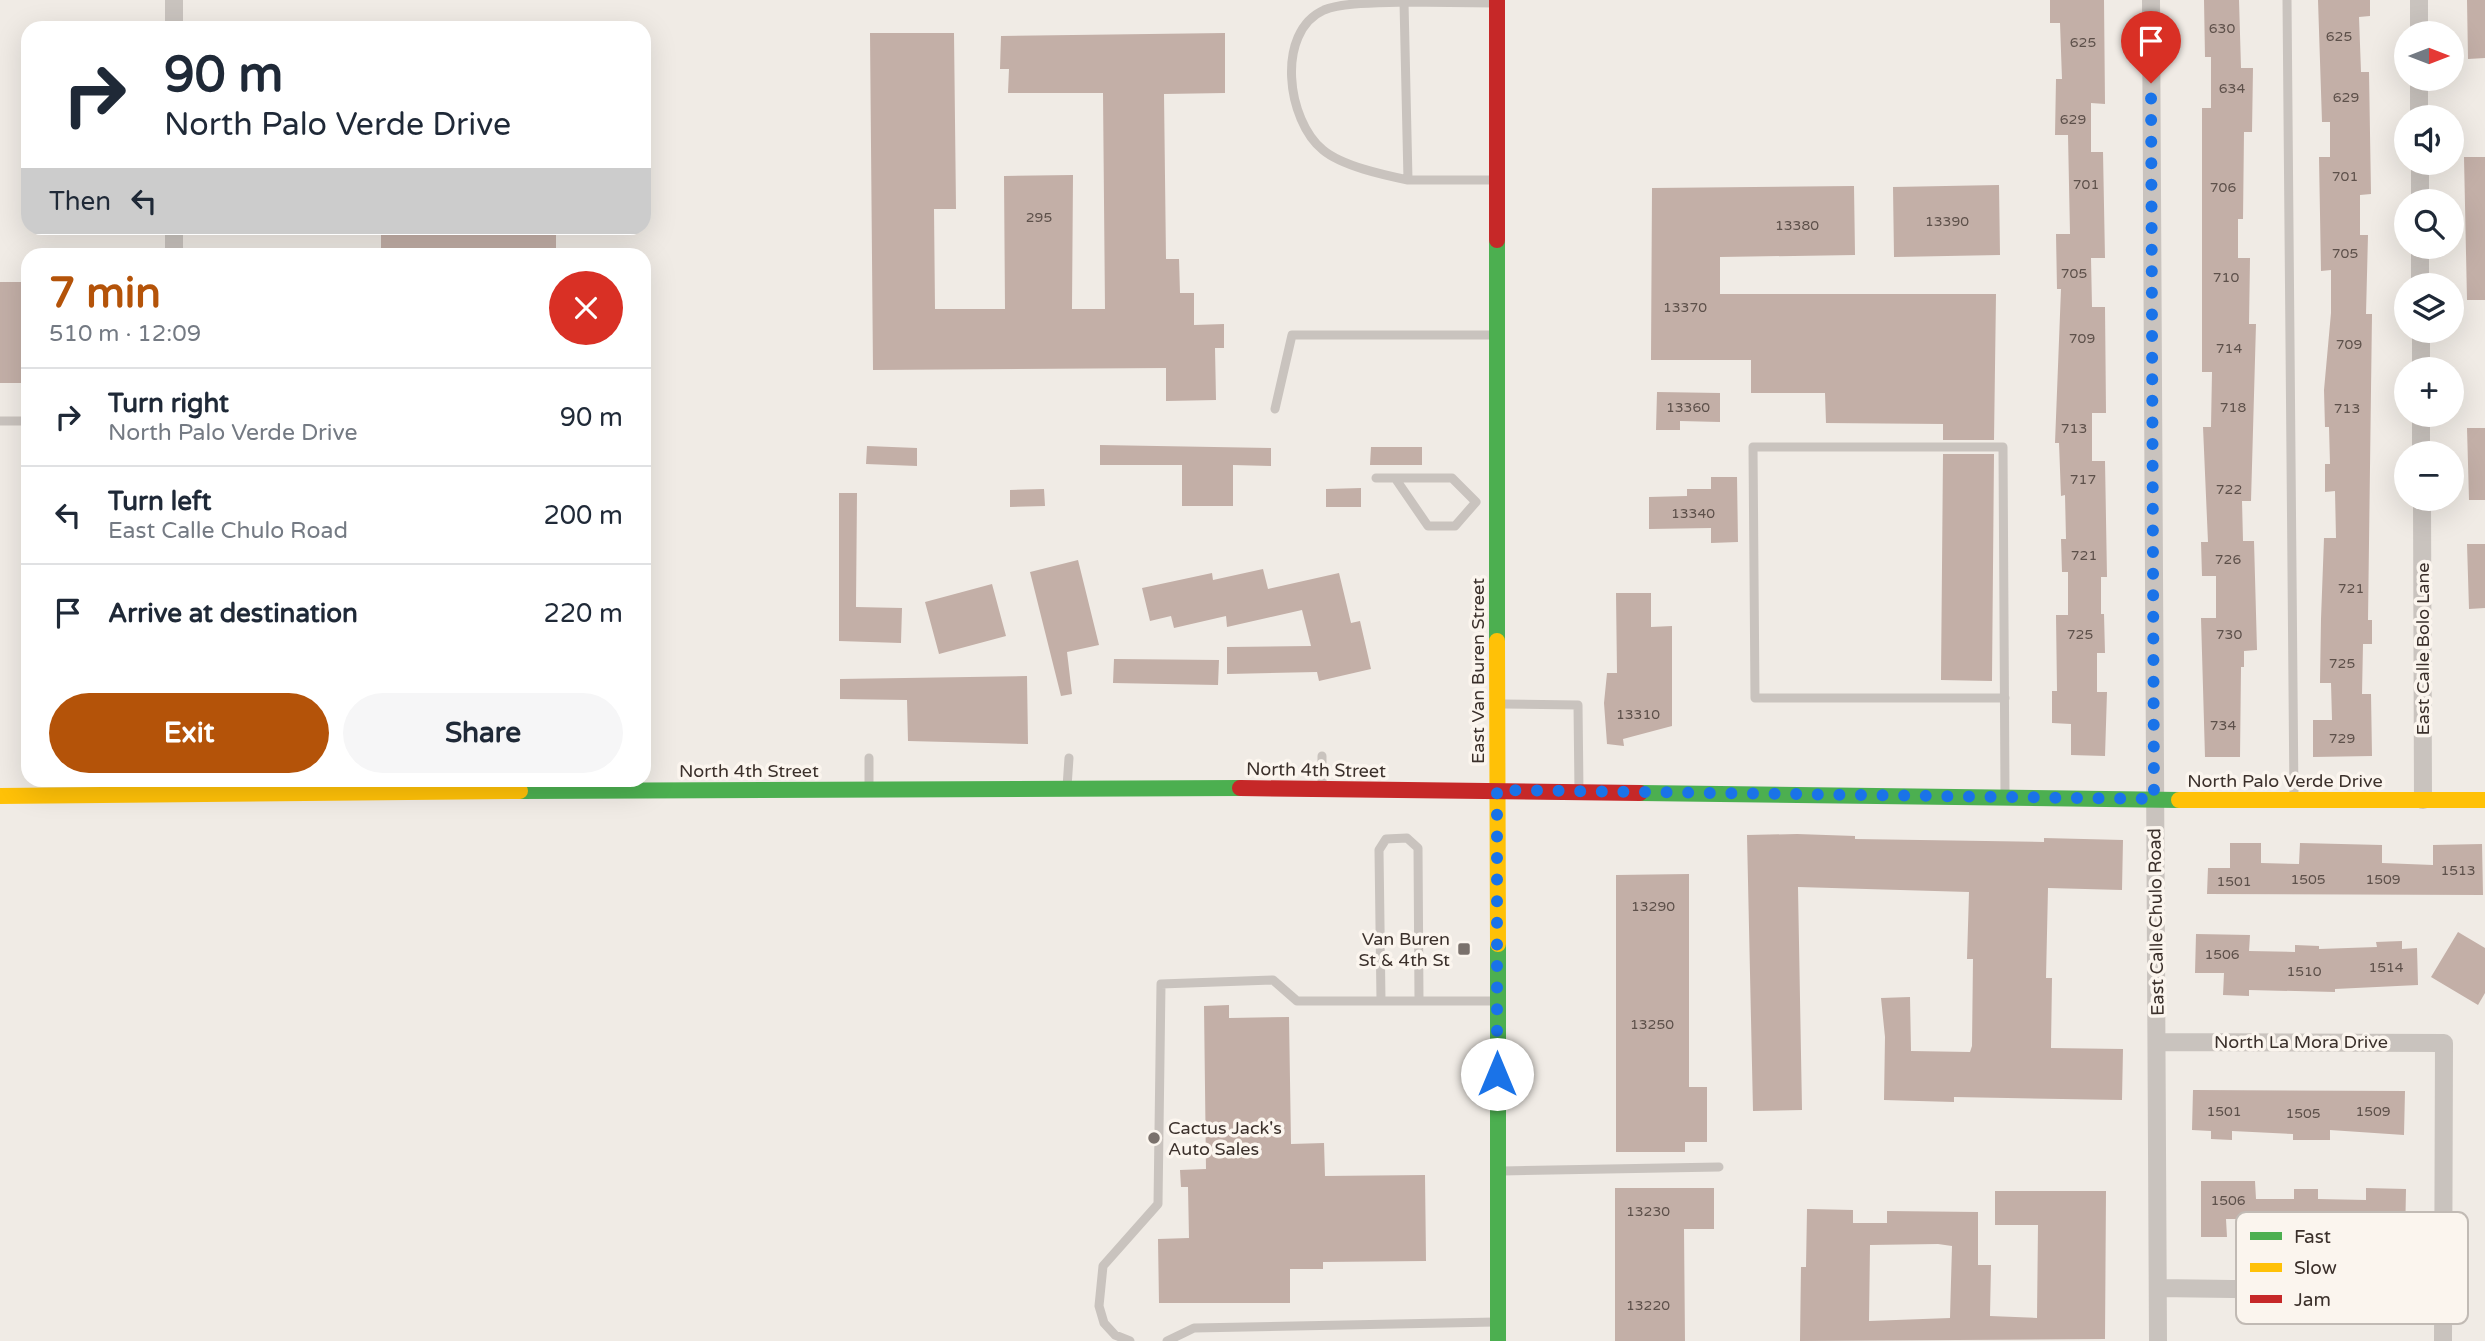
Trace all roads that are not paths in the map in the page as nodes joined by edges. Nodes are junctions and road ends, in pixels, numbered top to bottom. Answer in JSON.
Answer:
{"nodes":[{"id":1,"x":174,"y":0,"type":"edge"},
{"id":2,"x":2151,"y":0,"type":"edge"},
{"id":3,"x":2287,"y":0,"type":"edge"},
{"id":4,"x":2418,"y":0,"type":"edge"},
{"id":5,"x":1497,"y":1,"type":"edge"},
{"id":6,"x":1404,"y":2,"type":"junction"},
{"id":7,"x":174,"y":21,"type":"edge"},
{"id":8,"x":2419,"y":21,"type":"edge"},
{"id":9,"x":1408,"y":180,"type":"junction"},
{"id":10,"x":1497,"y":180,"type":"junction"},
{"id":11,"x":1497,"y":335,"type":"junction"},
{"id":12,"x":1275,"y":409,"type":"dead end"},
{"id":13,"x":0,"y":421,"type":"edge"},
{"id":14,"x":21,"y":421,"type":"edge"},
{"id":15,"x":1376,"y":478,"type":"dead end"},
{"id":16,"x":1395,"y":478,"type":"junction"},
{"id":17,"x":1476,"y":502,"type":"junction"},
{"id":18,"x":1497,"y":502,"type":"junction"},
{"id":19,"x":2422,"y":511,"type":"edge"},
{"id":20,"x":2005,"y":698,"type":"junction"},
{"id":21,"x":1497,"y":704,"type":"junction"},
{"id":22,"x":1322,"y":756,"type":"dead end"},
{"id":23,"x":869,"y":758,"type":"dead end"},
{"id":24,"x":1069,"y":758,"type":"dead end"},
{"id":25,"x":174,"y":787,"type":"edge"},
{"id":26,"x":869,"y":789,"type":"junction"},
{"id":27,"x":1067,"y":789,"type":"junction"},
{"id":28,"x":1322,"y":789,"type":"junction"},
{"id":29,"x":1497,"y":790,"type":"junction"},
{"id":30,"x":1579,"y":791,"type":"junction"},
{"id":31,"x":0,"y":796,"type":"edge"},
{"id":32,"x":2005,"y":797,"type":"junction"},
{"id":33,"x":2154,"y":799,"type":"junction"},
{"id":34,"x":2423,"y":800,"type":"junction"},
{"id":35,"x":2485,"y":800,"type":"edge"},
{"id":36,"x":2294,"y":801,"type":"junction"},
{"id":37,"x":1381,"y":1001,"type":"junction"},
{"id":38,"x":1419,"y":1001,"type":"junction"},
{"id":39,"x":1497,"y":1001,"type":"junction"},
{"id":40,"x":2158,"y":1042,"type":"junction"},
{"id":41,"x":1719,"y":1167,"type":"dead end"},
{"id":42,"x":1497,"y":1171,"type":"junction"},
{"id":43,"x":2443,"y":1212,"type":"edge"},
{"id":44,"x":2158,"y":1289,"type":"junction"},
{"id":45,"x":2236,"y":1290,"type":"edge"},
{"id":46,"x":1498,"y":1322,"type":"junction"},
{"id":47,"x":1130,"y":1341,"type":"edge"},
{"id":48,"x":1167,"y":1341,"type":"edge"},
{"id":49,"x":1498,"y":1341,"type":"edge"},
{"id":50,"x":2158,"y":1341,"type":"edge"}],
"edges":[{"from":1,"to":7,"type":"street"},
{"from":2,"to":33,"type":"street","name":"East Calle Chulo Road"},
{"from":3,"to":36,"type":"lane"},
{"from":4,"to":8,"type":"street"},
{"from":5,"to":6,"type":"lane"},
{"from":5,"to":10,"type":"street","name":"East Van Buren Street"},
{"from":6,"to":9,"type":"lane"},
{"from":6,"to":9,"type":"lane"},
{"from":9,"to":10,"type":"lane"},
{"from":10,"to":11,"type":"street","name":"East Van Buren Street"},
{"from":11,"to":12,"type":"lane"},
{"from":11,"to":18,"type":"street","name":"East Van Buren Street"},
{"from":13,"to":14,"type":"lane"},
{"from":15,"to":16,"type":"lane"},
{"from":16,"to":17,"type":"lane"},
{"from":16,"to":17,"type":"lane"},
{"from":17,"to":18,"type":"lane"},
{"from":18,"to":21,"type":"street","name":"East Van Buren Street"},
{"from":19,"to":34,"type":"street","name":"East Calle Bolo Lane"},
{"from":20,"to":20,"type":"lane"},
{"from":20,"to":32,"type":"lane"},
{"from":21,"to":29,"type":"street","name":"East Van Buren Street"},
{"from":21,"to":30,"type":"lane"},
{"from":22,"to":28,"type":"lane"},
{"from":23,"to":26,"type":"lane"},
{"from":24,"to":27,"type":"lane"},
{"from":25,"to":26,"type":"street","name":"North 4th Street"},
{"from":25,"to":31,"type":"street","name":"North 4th Street"},
{"from":26,"to":27,"type":"street","name":"North 4th Street"},
{"from":27,"to":28,"type":"street","name":"North 4th Street"},
{"from":28,"to":29,"type":"street","name":"North 4th Street"},
{"from":29,"to":30,"type":"street","name":"North Palo Verde Drive"},
{"from":29,"to":39,"type":"street","name":"East Van Buren Street"},
{"from":30,"to":32,"type":"street","name":"North Palo Verde Drive"},
{"from":32,"to":33,"type":"street","name":"North Palo Verde Drive"},
{"from":33,"to":36,"type":"street","name":"North Palo Verde Drive"},
{"from":33,"to":40,"type":"street","name":"East Calle Chulo Road"},
{"from":34,"to":35,"type":"street","name":"North Palo Verde Drive"},
{"from":34,"to":36,"type":"street","name":"North Palo Verde Drive"},
{"from":37,"to":38,"type":"lane"},
{"from":37,"to":38,"type":"lane"},
{"from":37,"to":47,"type":"lane"},
{"from":38,"to":39,"type":"lane"},
{"from":39,"to":42,"type":"street","name":"East Van Buren Street"},
{"from":40,"to":43,"type":"street","name":"North La Mora Drive"},
{"from":40,"to":44,"type":"street","name":"East Calle Chulo Road"},
{"from":41,"to":42,"type":"lane"},
{"from":42,"to":46,"type":"street","name":"East Van Buren Street"},
{"from":44,"to":45,"type":"street"},
{"from":44,"to":50,"type":"street","name":"East Calle Chulo Road"},
{"from":46,"to":48,"type":"lane"},
{"from":46,"to":49,"type":"street","name":"East Van Buren Street"}]}
